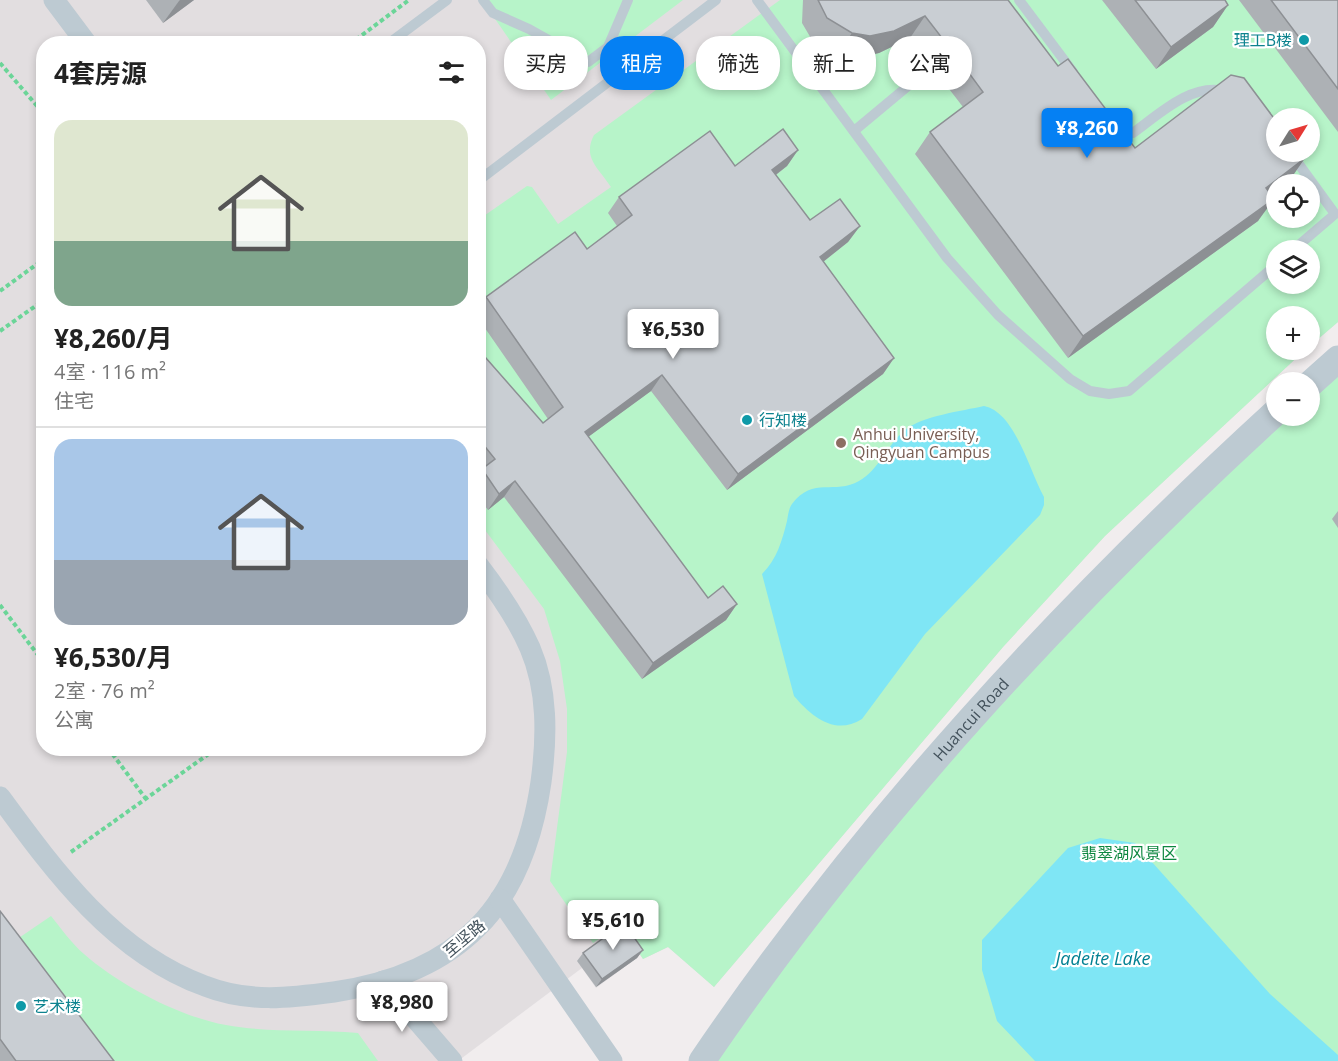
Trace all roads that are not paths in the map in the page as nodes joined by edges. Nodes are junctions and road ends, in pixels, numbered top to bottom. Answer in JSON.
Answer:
{"nodes":[{"id":1,"x":54,"y":0,"type":"edge"},
{"id":2,"x":447,"y":0,"type":"edge"},
{"id":3,"x":483,"y":0,"type":"edge"},
{"id":4,"x":628,"y":0,"type":"edge"},
{"id":5,"x":716,"y":0,"type":"edge"},
{"id":6,"x":756,"y":0,"type":"edge"},
{"id":7,"x":1025,"y":2,"type":"edge"},
{"id":8,"x":81,"y":36,"type":"edge"},
{"id":9,"x":399,"y":36,"type":"edge"},
{"id":10,"x":1080,"y":80,"type":"edge"},
{"id":11,"x":903,"y":90,"type":"edge"},
{"id":12,"x":1237,"y":95,"type":"edge"},
{"id":13,"x":1106,"y":115,"type":"edge"},
{"id":14,"x":854,"y":131,"type":"junction"},
{"id":15,"x":1297,"y":162,"type":"edge"},
{"id":16,"x":486,"y":175,"type":"edge"},
{"id":17,"x":1305,"y":240,"type":"edge"},
{"id":18,"x":1266,"y":274,"type":"edge"},
{"id":19,"x":1338,"y":359,"type":"edge"},
{"id":20,"x":1320,"y":375,"type":"edge"},
{"id":21,"x":1266,"y":422,"type":"edge"},
{"id":22,"x":486,"y":576,"type":"edge"},
{"id":23,"x":0,"y":797,"type":"edge"},
{"id":24,"x":500,"y":899,"type":"junction"},
{"id":25,"x":383,"y":981,"type":"junction"},
{"id":26,"x":452,"y":1061,"type":"edge"},
{"id":27,"x":612,"y":1061,"type":"edge"},
{"id":28,"x":702,"y":1061,"type":"edge"}],
"edges":[{"from":1,"to":8,"type":"street"},
{"from":2,"to":9,"type":"lane"},
{"from":3,"to":4,"type":"lane"},
{"from":5,"to":16,"type":"lane"},
{"from":6,"to":14,"type":"lane"},
{"from":7,"to":10,"type":"lane"},
{"from":11,"to":14,"type":"lane"},
{"from":12,"to":13,"type":"lane"},
{"from":14,"to":18,"type":"lane"},
{"from":15,"to":17,"type":"lane"},
{"from":19,"to":20,"type":"street"},
{"from":21,"to":28,"type":"street","name":"Huancui Road"},
{"from":22,"to":24,"type":"street","name":"至坚路"},
{"from":23,"to":25,"type":"street","name":"至坚路"},
{"from":24,"to":25,"type":"street","name":"至坚路"},
{"from":24,"to":27,"type":"street"},
{"from":25,"to":26,"type":"street"}]}
